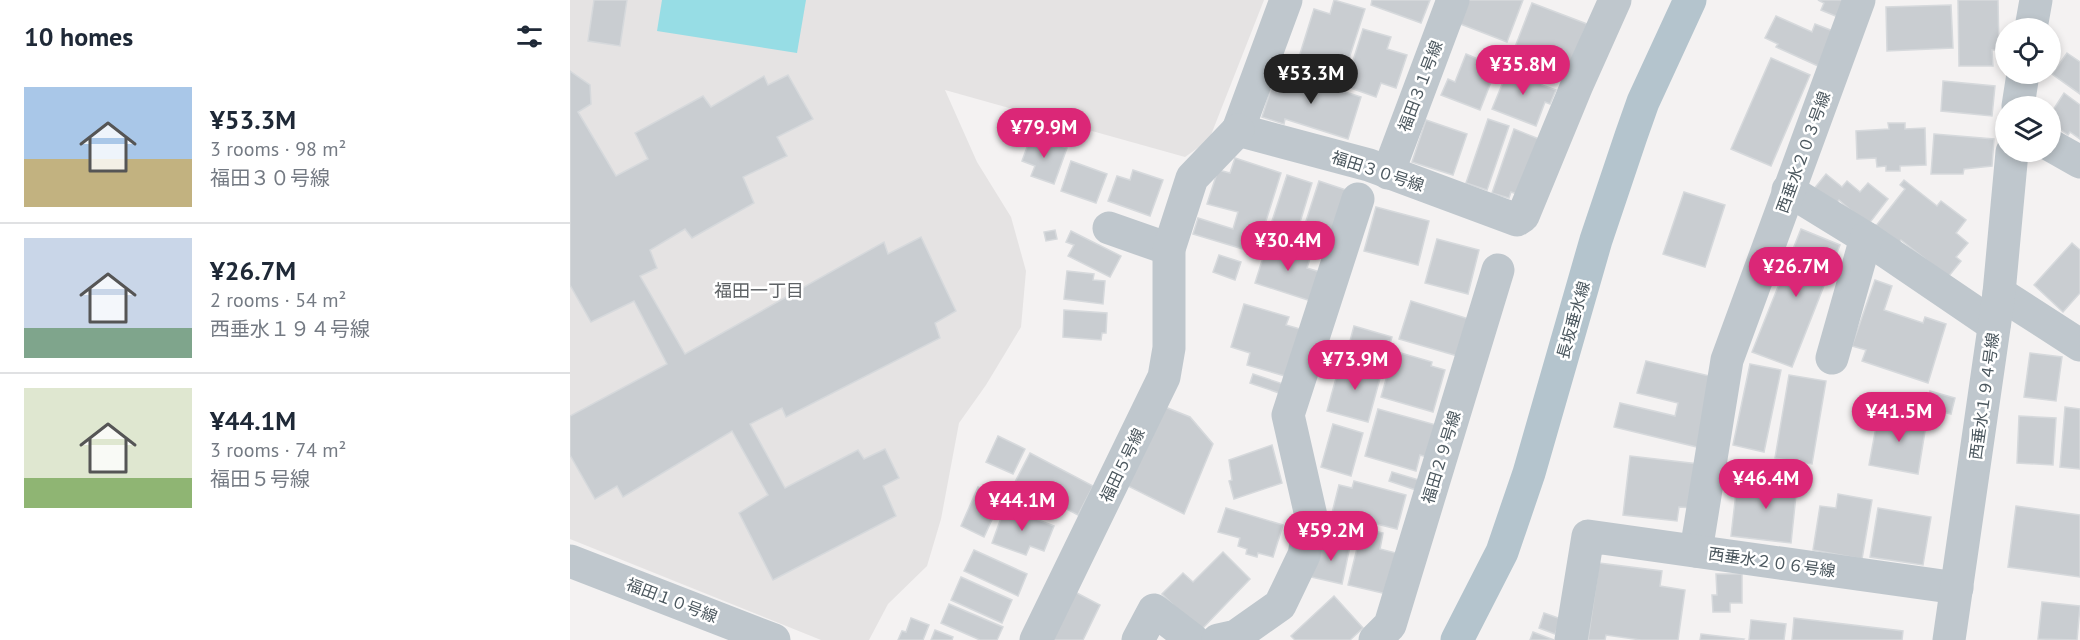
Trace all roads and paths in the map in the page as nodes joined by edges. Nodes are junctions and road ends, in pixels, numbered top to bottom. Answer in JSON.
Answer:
{"nodes":[{"id":1,"x":1286,"y":0,"type":"edge"},
{"id":2,"x":1453,"y":0,"type":"edge"},
{"id":3,"x":1615,"y":0,"type":"edge"},
{"id":4,"x":1690,"y":0,"type":"edge"},
{"id":5,"x":1859,"y":0,"type":"edge"},
{"id":6,"x":2036,"y":0,"type":"edge"},
{"id":7,"x":2033,"y":18,"type":"edge"},
{"id":8,"x":1238,"y":130,"type":"junction"},
{"id":9,"x":2061,"y":152,"type":"edge"},
{"id":10,"x":2011,"y":162,"type":"edge"},
{"id":11,"x":2080,"y":162,"type":"edge"},
{"id":12,"x":1388,"y":173,"type":"junction"},
{"id":13,"x":1788,"y":190,"type":"junction"},
{"id":14,"x":1358,"y":199,"type":"dead end"},
{"id":15,"x":1109,"y":228,"type":"dead end"},
{"id":16,"x":1866,"y":238,"type":"junction"},
{"id":17,"x":1169,"y":249,"type":"junction"},
{"id":18,"x":1498,"y":270,"type":"dead end"},
{"id":19,"x":1999,"y":293,"type":"junction"},
{"id":20,"x":1994,"y":325,"type":"junction"},
{"id":21,"x":2080,"y":345,"type":"edge"},
{"id":22,"x":1832,"y":358,"type":"dead end"},
{"id":23,"x":1696,"y":551,"type":"junction"},
{"id":24,"x":570,"y":561,"type":"edge"},
{"id":25,"x":1957,"y":588,"type":"junction"},
{"id":26,"x":774,"y":640,"type":"edge"},
{"id":27,"x":1036,"y":640,"type":"edge"},
{"id":28,"x":1138,"y":640,"type":"edge"},
{"id":29,"x":1193,"y":640,"type":"edge"},
{"id":30,"x":1218,"y":640,"type":"edge"},
{"id":31,"x":1375,"y":640,"type":"edge"},
{"id":32,"x":1456,"y":640,"type":"edge"},
{"id":33,"x":1571,"y":640,"type":"edge"},
{"id":34,"x":1949,"y":640,"type":"edge"}],
"edges":[{"from":1,"to":8,"type":"street"},
{"from":2,"to":12,"type":"street","name":"福田３１号線"},
{"from":3,"to":12,"type":"street","name":"福田３０号線"},
{"from":4,"to":32,"type":"main road","name":"長坂垂水線"},
{"from":5,"to":13,"type":"street","name":"西垂水２０３号線"},
{"from":6,"to":7,"type":"street"},
{"from":8,"to":12,"type":"street","name":"福田３０号線"},
{"from":8,"to":17,"type":"street"},
{"from":9,"to":11,"type":"street"},
{"from":10,"to":19,"type":"street","name":"西垂水１９４号線"},
{"from":13,"to":16,"type":"street"},
{"from":13,"to":23,"type":"street","name":"西垂水２０３号線"},
{"from":14,"to":30,"type":"street"},
{"from":15,"to":17,"type":"street"},
{"from":16,"to":20,"type":"street"},
{"from":16,"to":22,"type":"street"},
{"from":17,"to":27,"type":"street","name":"福田５号線"},
{"from":18,"to":31,"type":"street","name":"福田２９号線"},
{"from":19,"to":20,"type":"street","name":"西垂水１９４号線"},
{"from":19,"to":21,"type":"street"},
{"from":20,"to":25,"type":"street","name":"西垂水１９４号線"},
{"from":23,"to":25,"type":"street","name":"西垂水２０６号線"},
{"from":23,"to":33,"type":"street","name":"西垂水２０６号線"},
{"from":24,"to":26,"type":"street","name":"福田１０号線"},
{"from":25,"to":34,"type":"street","name":"西垂水１９４号線"},
{"from":28,"to":29,"type":"street"}]}
